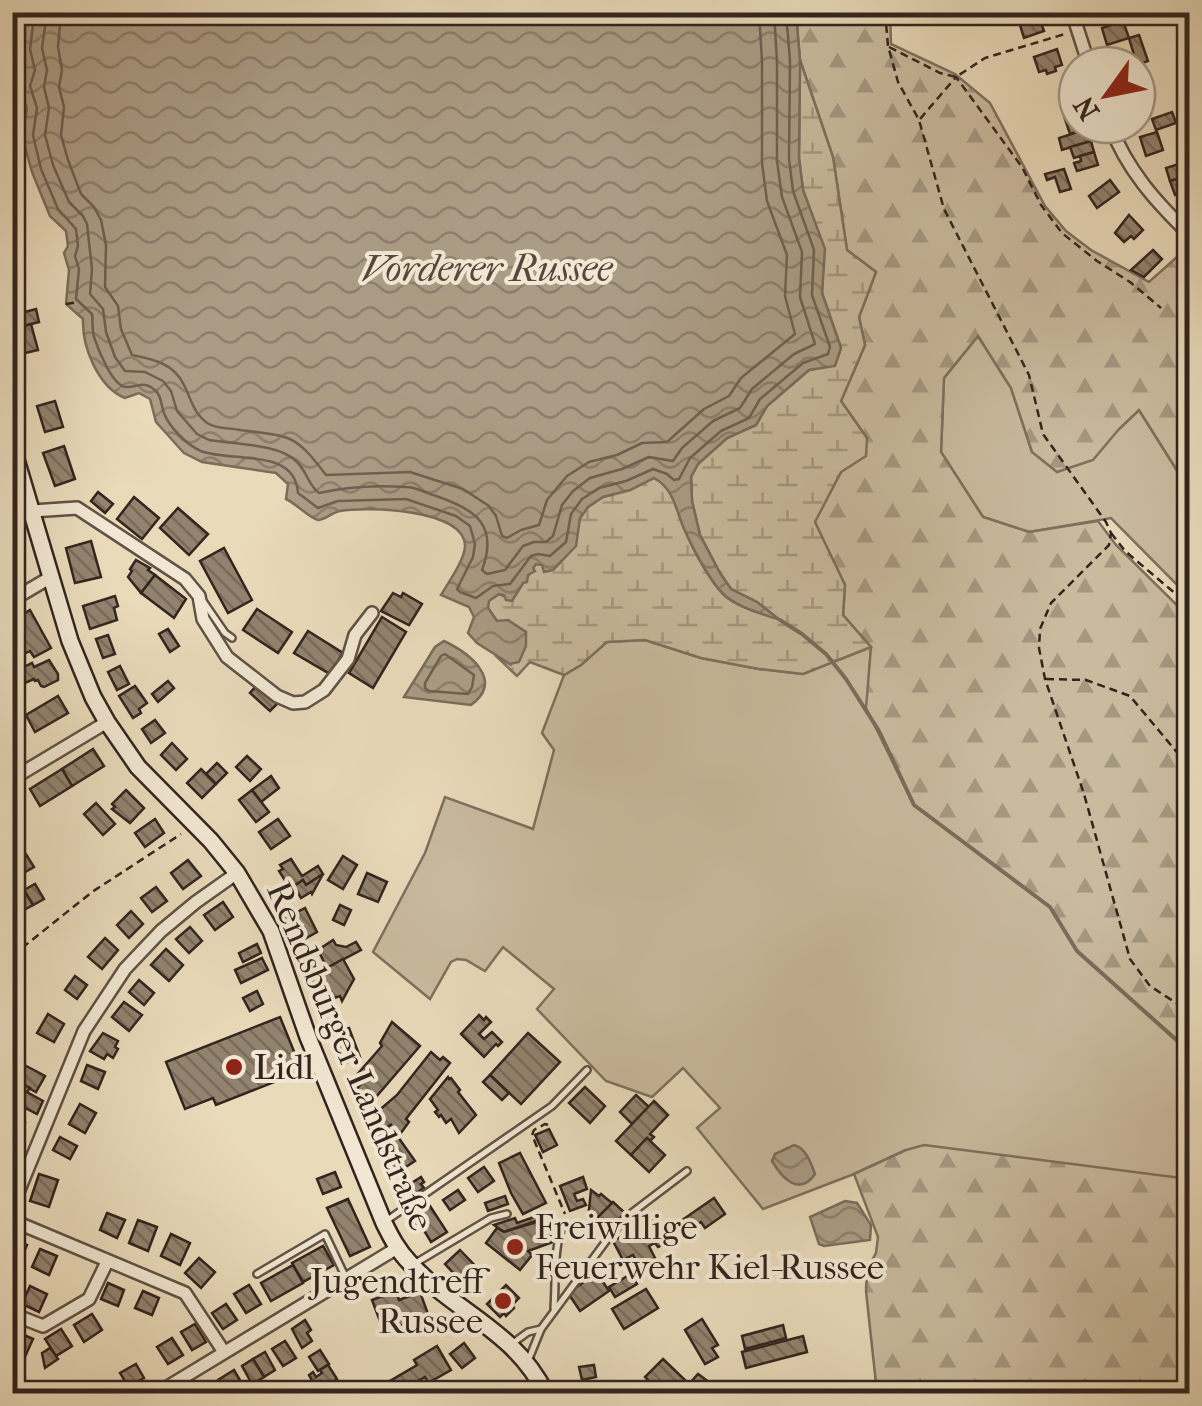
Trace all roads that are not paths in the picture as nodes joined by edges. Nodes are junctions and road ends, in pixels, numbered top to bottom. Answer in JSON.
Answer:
{"nodes":[{"id":1,"x":1072,"y":12,"type":"edge"},
{"id":2,"x":1083,"y":45,"type":"edge"},
{"id":3,"x":1119,"y":145,"type":"edge"},
{"id":4,"x":1190,"y":235,"type":"edge"},
{"id":5,"x":12,"y":446,"type":"edge"},
{"id":6,"x":32,"y":512,"type":"junction"},
{"id":7,"x":52,"y":577,"type":"junction"},
{"id":8,"x":199,"y":596,"type":"junction"},
{"id":9,"x":12,"y":600,"type":"edge"},
{"id":10,"x":372,"y":613,"type":"dead end"},
{"id":11,"x":232,"y":638,"type":"dead end"},
{"id":12,"x":107,"y":722,"type":"junction"},
{"id":13,"x":12,"y":778,"type":"edge"},
{"id":14,"x":236,"y":873,"type":"junction"},
{"id":15,"x":587,"y":1070,"type":"dead end"},
{"id":16,"x":687,"y":1171,"type":"dead end"},
{"id":17,"x":12,"y":1207,"type":"edge"},
{"id":18,"x":508,"y":1214,"type":"dead end"},
{"id":19,"x":12,"y":1216,"type":"edge"},
{"id":20,"x":384,"y":1223,"type":"junction"},
{"id":21,"x":564,"y":1223,"type":"road end"},
{"id":22,"x":397,"y":1248,"type":"junction"},
{"id":23,"x":107,"y":1262,"type":"junction"},
{"id":24,"x":412,"y":1266,"type":"junction"},
{"id":25,"x":257,"y":1274,"type":"dead end"},
{"id":26,"x":347,"y":1278,"type":"junction"},
{"id":27,"x":554,"y":1312,"type":"junction"},
{"id":28,"x":12,"y":1314,"type":"edge"},
{"id":29,"x":541,"y":1330,"type":"junction"},
{"id":30,"x":512,"y":1344,"type":"junction"},
{"id":31,"x":224,"y":1352,"type":"junction"},
{"id":32,"x":527,"y":1362,"type":"junction"},
{"id":33,"x":543,"y":1393,"type":"edge"},
{"id":34,"x":156,"y":1394,"type":"edge"}],
"edges":[{"from":1,"to":2,"type":"street"},
{"from":3,"to":4,"type":"street"},
{"from":5,"to":6,"type":"street","name":"Rendsburger Landstraße"},
{"from":6,"to":7,"type":"street","name":"Rendsburger Landstraße"},
{"from":6,"to":8,"type":"street"},
{"from":7,"to":9,"type":"street"},
{"from":7,"to":12,"type":"street","name":"Rendsburger Landstraße"},
{"from":8,"to":10,"type":"street"},
{"from":8,"to":11,"type":"lane"},
{"from":12,"to":13,"type":"street"},
{"from":12,"to":14,"type":"street","name":"Rendsburger Landstraße"},
{"from":14,"to":17,"type":"street"},
{"from":14,"to":20,"type":"street","name":"Rendsburger Landstraße"},
{"from":15,"to":20,"type":"lane"},
{"from":16,"to":27,"type":"lane"},
{"from":18,"to":24,"type":"lane"},
{"from":19,"to":23,"type":"street"},
{"from":20,"to":22,"type":"street","name":"Rendsburger Landstraße"},
{"from":21,"to":27,"type":"lane"},
{"from":22,"to":24,"type":"street","name":"Rendsburger Landstraße"},
{"from":22,"to":26,"type":"street"},
{"from":23,"to":28,"type":"street"},
{"from":23,"to":31,"type":"street"},
{"from":24,"to":30,"type":"street","name":"Rendsburger Landstraße"},
{"from":25,"to":26,"type":"lane"},
{"from":26,"to":31,"type":"street"},
{"from":27,"to":29,"type":"lane"},
{"from":29,"to":30,"type":"lane"},
{"from":29,"to":32,"type":"lane"},
{"from":30,"to":32,"type":"street","name":"Rendsburger Landstraße"},
{"from":31,"to":34,"type":"street"},
{"from":32,"to":33,"type":"street","name":"Rendsburger Landstraße"}]}
